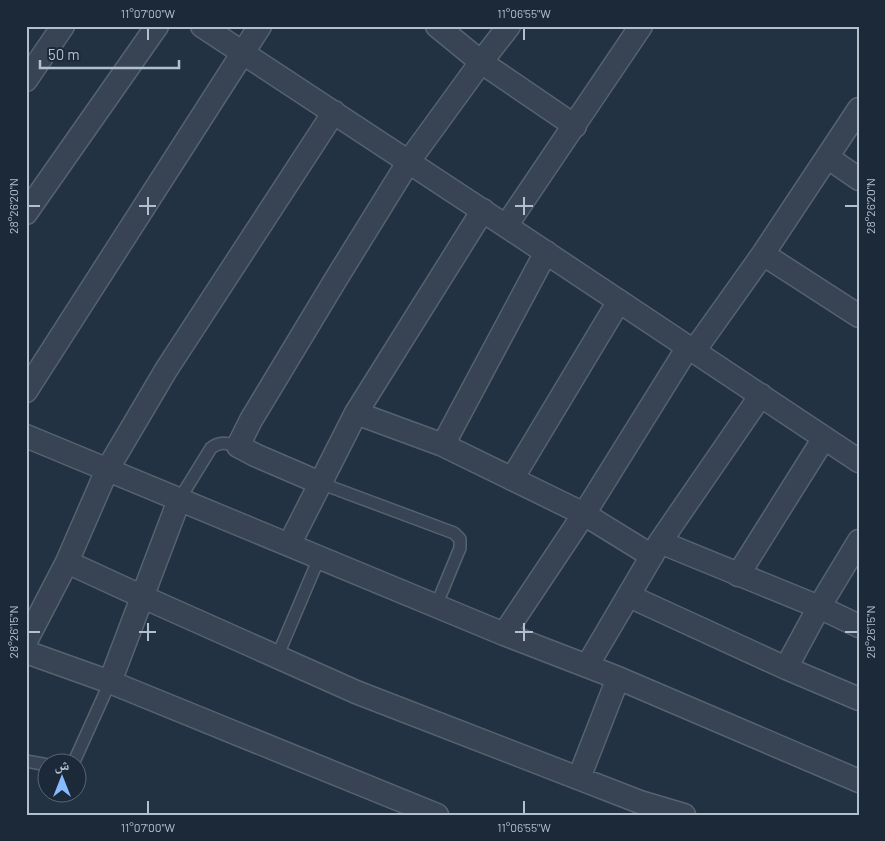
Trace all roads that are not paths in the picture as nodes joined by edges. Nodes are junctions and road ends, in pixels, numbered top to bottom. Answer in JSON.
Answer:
{"nodes":[{"id":1,"x":63,"y":26,"type":"edge"},
{"id":2,"x":158,"y":26,"type":"edge"},
{"id":3,"x":202,"y":26,"type":"edge"},
{"id":4,"x":260,"y":26,"type":"edge"},
{"id":5,"x":437,"y":26,"type":"edge"},
{"id":6,"x":509,"y":26,"type":"edge"},
{"id":7,"x":641,"y":26,"type":"edge"},
{"id":8,"x":243,"y":53,"type":"junction"},
{"id":9,"x":481,"y":62,"type":"junction"},
{"id":10,"x":26,"y":80,"type":"edge"},
{"id":11,"x":859,"y":109,"type":"edge"},
{"id":12,"x":334,"y":112,"type":"junction"},
{"id":13,"x":575,"y":126,"type":"junction"},
{"id":14,"x":827,"y":157,"type":"junction"},
{"id":15,"x":409,"y":161,"type":"junction"},
{"id":16,"x":859,"y":179,"type":"edge"},
{"id":17,"x":483,"y":210,"type":"junction"},
{"id":18,"x":26,"y":213,"type":"edge"},
{"id":19,"x":506,"y":226,"type":"junction"},
{"id":20,"x":546,"y":252,"type":"junction"},
{"id":21,"x":763,"y":254,"type":"junction"},
{"id":22,"x":619,"y":301,"type":"junction"},
{"id":23,"x":859,"y":316,"type":"edge"},
{"id":24,"x":691,"y":349,"type":"junction"},
{"id":25,"x":26,"y":391,"type":"edge"},
{"id":26,"x":761,"y":395,"type":"junction"},
{"id":27,"x":356,"y":413,"type":"junction"},
{"id":28,"x":26,"y":436,"type":"edge"},
{"id":29,"x":824,"y":438,"type":"junction"},
{"id":30,"x":443,"y":445,"type":"junction"},
{"id":31,"x":238,"y":446,"type":"junction"},
{"id":32,"x":859,"y":461,"type":"edge"},
{"id":33,"x":107,"y":470,"type":"junction"},
{"id":34,"x":512,"y":479,"type":"junction"},
{"id":35,"x":320,"y":483,"type":"junction"},
{"id":36,"x":179,"y":500,"type":"junction"},
{"id":37,"x":584,"y":514,"type":"junction"},
{"id":38,"x":859,"y":541,"type":"edge"},
{"id":39,"x":289,"y":545,"type":"junction"},
{"id":40,"x":656,"y":549,"type":"junction"},
{"id":41,"x":319,"y":558,"type":"junction"},
{"id":42,"x":67,"y":562,"type":"junction"},
{"id":43,"x":738,"y":575,"type":"junction"},
{"id":44,"x":629,"y":596,"type":"junction"},
{"id":45,"x":143,"y":598,"type":"junction"},
{"id":46,"x":436,"y":606,"type":"junction"},
{"id":47,"x":819,"y":607,"type":"junction"},
{"id":48,"x":859,"y":626,"type":"edge"},
{"id":49,"x":504,"y":634,"type":"junction"},
{"id":50,"x":26,"y":641,"type":"edge"},
{"id":51,"x":26,"y":652,"type":"edge"},
{"id":52,"x":277,"y":657,"type":"junction"},
{"id":53,"x":588,"y":666,"type":"junction"},
{"id":54,"x":786,"y":668,"type":"junction"},
{"id":55,"x":618,"y":678,"type":"junction"},
{"id":56,"x":110,"y":682,"type":"junction"},
{"id":57,"x":859,"y":699,"type":"edge"},
{"id":58,"x":78,"y":754,"type":"edge"},
{"id":59,"x":579,"y":778,"type":"junction"},
{"id":60,"x":859,"y":781,"type":"edge"},
{"id":61,"x":437,"y":815,"type":"edge"},
{"id":62,"x":684,"y":815,"type":"edge"}],
"edges":[{"from":1,"to":10,"type":"street"},
{"from":2,"to":18,"type":"street"},
{"from":3,"to":8,"type":"street"},
{"from":4,"to":8,"type":"street"},
{"from":5,"to":9,"type":"street"},
{"from":6,"to":9,"type":"street"},
{"from":7,"to":13,"type":"street"},
{"from":8,"to":12,"type":"street"},
{"from":8,"to":25,"type":"street"},
{"from":9,"to":13,"type":"street"},
{"from":9,"to":15,"type":"street"},
{"from":11,"to":14,"type":"street"},
{"from":12,"to":15,"type":"street"},
{"from":12,"to":33,"type":"street"},
{"from":13,"to":19,"type":"street"},
{"from":14,"to":16,"type":"street"},
{"from":14,"to":21,"type":"street"},
{"from":15,"to":17,"type":"street"},
{"from":15,"to":31,"type":"street"},
{"from":17,"to":19,"type":"street"},
{"from":17,"to":27,"type":"street"},
{"from":19,"to":20,"type":"street"},
{"from":20,"to":22,"type":"street"},
{"from":20,"to":30,"type":"street"},
{"from":21,"to":23,"type":"street"},
{"from":21,"to":24,"type":"street"},
{"from":22,"to":24,"type":"street"},
{"from":22,"to":34,"type":"street"},
{"from":24,"to":26,"type":"street"},
{"from":24,"to":37,"type":"street"},
{"from":26,"to":29,"type":"street"},
{"from":26,"to":40,"type":"street"},
{"from":27,"to":30,"type":"street"},
{"from":27,"to":35,"type":"street"},
{"from":28,"to":33,"type":"street"},
{"from":29,"to":32,"type":"street"},
{"from":29,"to":43,"type":"street"},
{"from":30,"to":34,"type":"street"},
{"from":31,"to":35,"type":"street"},
{"from":31,"to":36,"type":"lane"},
{"from":33,"to":36,"type":"street"},
{"from":33,"to":42,"type":"street"},
{"from":34,"to":37,"type":"street"},
{"from":35,"to":39,"type":"street"},
{"from":35,"to":46,"type":"lane"},
{"from":36,"to":39,"type":"street"},
{"from":36,"to":45,"type":"street"},
{"from":37,"to":40,"type":"street"},
{"from":37,"to":49,"type":"street"},
{"from":38,"to":47,"type":"street"},
{"from":39,"to":41,"type":"street"},
{"from":40,"to":43,"type":"street"},
{"from":40,"to":44,"type":"street"},
{"from":41,"to":46,"type":"street"},
{"from":41,"to":52,"type":"lane"},
{"from":42,"to":45,"type":"street"},
{"from":42,"to":50,"type":"street"},
{"from":43,"to":47,"type":"street"},
{"from":44,"to":53,"type":"street"},
{"from":44,"to":54,"type":"street"},
{"from":45,"to":52,"type":"street"},
{"from":45,"to":56,"type":"street"},
{"from":46,"to":49,"type":"street"},
{"from":47,"to":48,"type":"street"},
{"from":47,"to":54,"type":"street"},
{"from":49,"to":53,"type":"street"},
{"from":51,"to":56,"type":"street"},
{"from":52,"to":59,"type":"street"},
{"from":53,"to":55,"type":"street"},
{"from":54,"to":57,"type":"street"},
{"from":55,"to":59,"type":"street"},
{"from":55,"to":60,"type":"street"},
{"from":56,"to":58,"type":"lane"},
{"from":56,"to":61,"type":"street"},
{"from":59,"to":62,"type":"street"}]}
